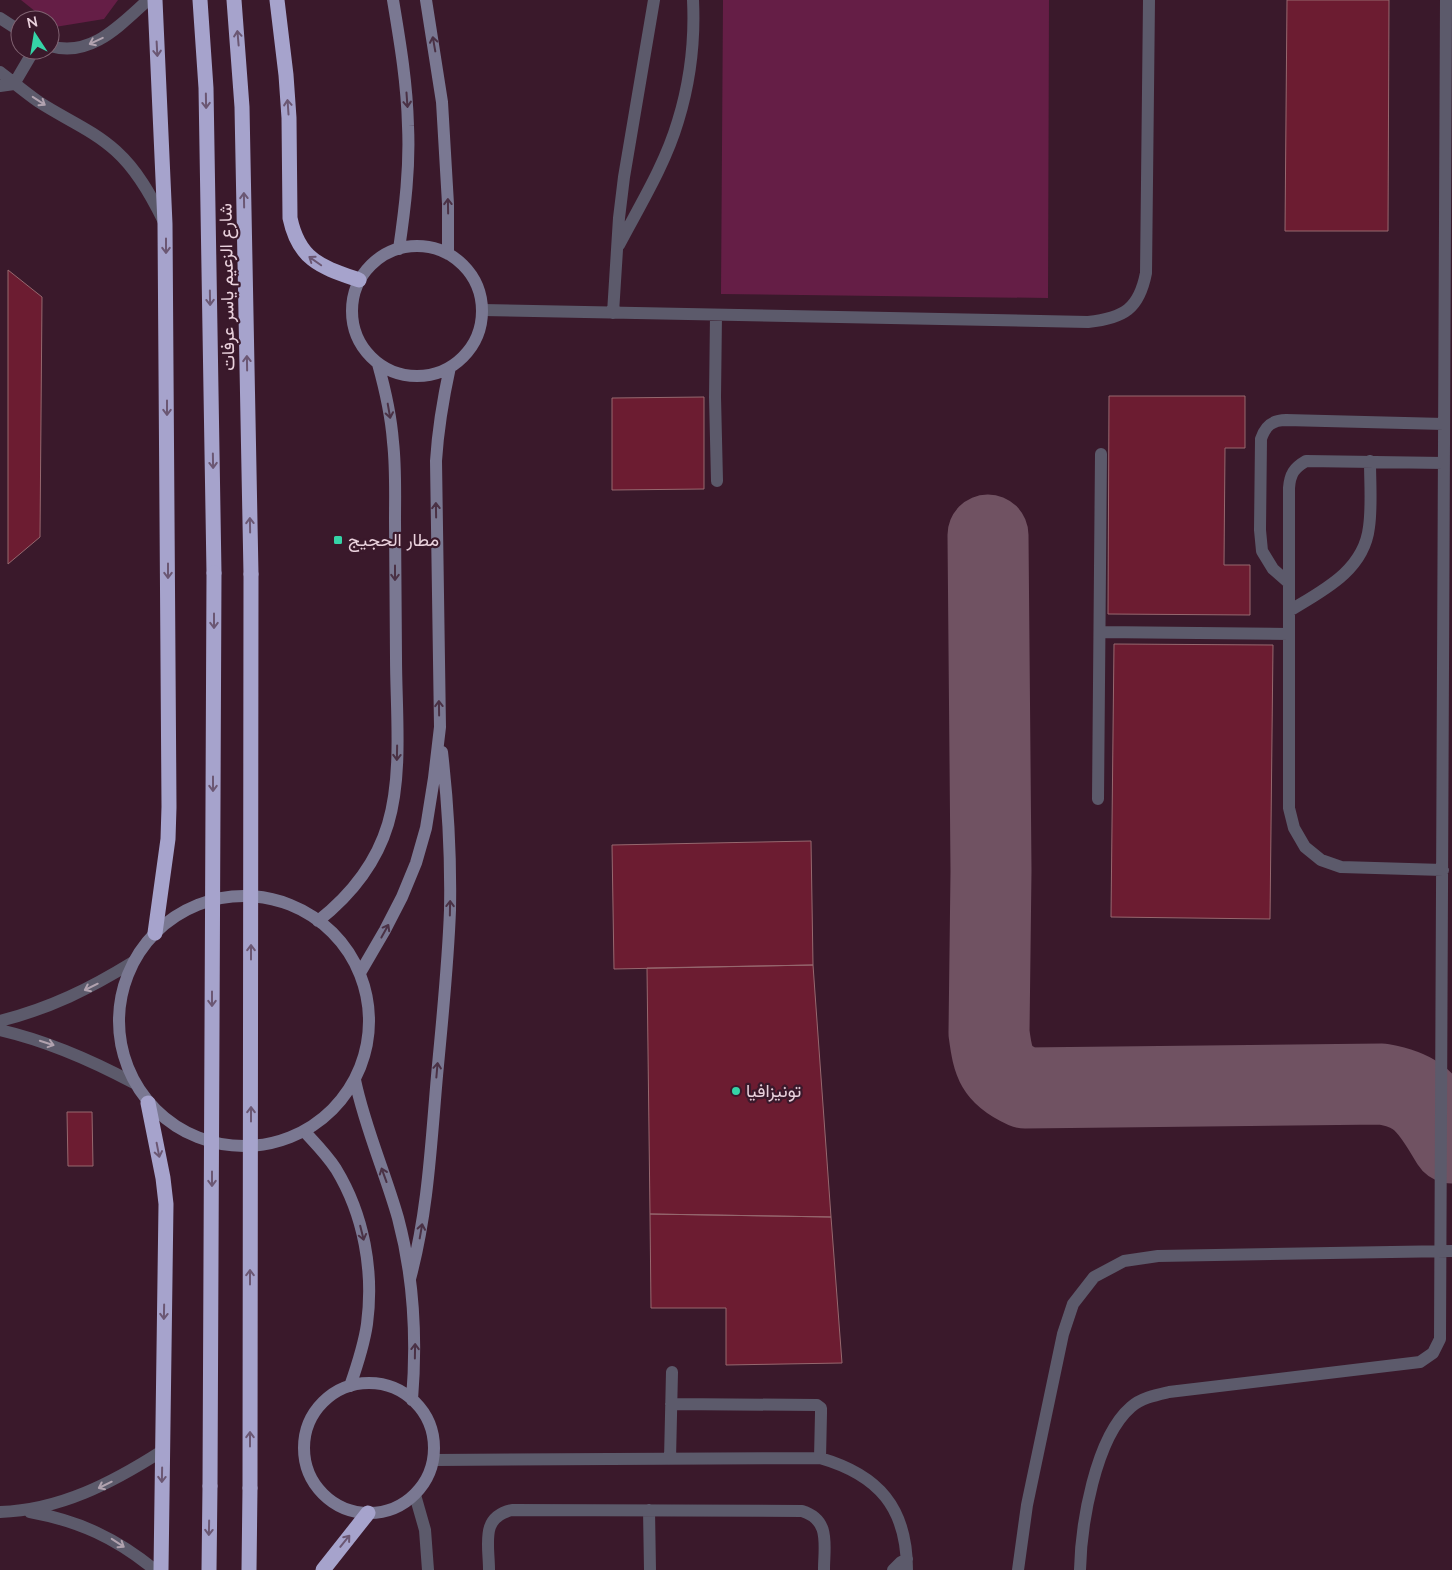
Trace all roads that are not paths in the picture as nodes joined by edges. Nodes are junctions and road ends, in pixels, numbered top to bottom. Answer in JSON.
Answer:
{"nodes":[{"id":1,"x":148,"y":0,"type":"edge"},
{"id":2,"x":155,"y":0,"type":"edge"},
{"id":3,"x":200,"y":0,"type":"edge"},
{"id":4,"x":234,"y":0,"type":"edge"},
{"id":5,"x":277,"y":0,"type":"edge"},
{"id":6,"x":392,"y":0,"type":"edge"},
{"id":7,"x":426,"y":0,"type":"edge"},
{"id":8,"x":654,"y":0,"type":"edge"},
{"id":9,"x":693,"y":0,"type":"edge"},
{"id":10,"x":1149,"y":0,"type":"edge"},
{"id":11,"x":1446,"y":0,"type":"edge"},
{"id":12,"x":60,"y":47,"type":"edge"},
{"id":13,"x":28,"y":60,"type":"edge"},
{"id":14,"x":0,"y":72,"type":"edge"},
{"id":15,"x":14,"y":84,"type":"junction"},
{"id":16,"x":0,"y":86,"type":"edge"},
{"id":17,"x":165,"y":224,"type":"junction"},
{"id":18,"x":398,"y":248,"type":"junction"},
{"id":19,"x":617,"y":250,"type":"junction"},
{"id":20,"x":448,"y":254,"type":"junction"},
{"id":21,"x":360,"y":280,"type":"junction"},
{"id":22,"x":482,"y":310,"type":"junction"},
{"id":23,"x":612,"y":313,"type":"junction"},
{"id":24,"x":716,"y":315,"type":"junction"},
{"id":25,"x":378,"y":364,"type":"junction"},
{"id":26,"x":450,"y":367,"type":"junction"},
{"id":27,"x":1444,"y":424,"type":"junction"},
{"id":28,"x":1101,"y":454,"type":"dead end"},
{"id":29,"x":1370,"y":461,"type":"junction"},
{"id":30,"x":1444,"y":463,"type":"junction"},
{"id":31,"x":717,"y":481,"type":"dead end"},
{"id":32,"x":1289,"y":583,"type":"junction"},
{"id":33,"x":1289,"y":611,"type":"junction"},
{"id":34,"x":1100,"y":632,"type":"junction"},
{"id":35,"x":1289,"y":634,"type":"junction"},
{"id":36,"x":440,"y":727,"type":"junction"},
{"id":37,"x":1098,"y":799,"type":"dead end"},
{"id":38,"x":1443,"y":870,"type":"junction"},
{"id":39,"x":318,"y":921,"type":"junction"},
{"id":40,"x":155,"y":933,"type":"junction"},
{"id":41,"x":133,"y":962,"type":"junction"},
{"id":42,"x":360,"y":973,"type":"junction"},
{"id":43,"x":0,"y":1021,"type":"edge"},
{"id":44,"x":0,"y":1030,"type":"edge"},
{"id":45,"x":355,"y":1080,"type":"junction"},
{"id":46,"x":134,"y":1083,"type":"junction"},
{"id":47,"x":148,"y":1103,"type":"junction"},
{"id":48,"x":304,"y":1131,"type":"junction"},
{"id":49,"x":1447,"y":1251,"type":"edge"},
{"id":50,"x":410,"y":1279,"type":"junction"},
{"id":51,"x":672,"y":1372,"type":"dead end"},
{"id":52,"x":350,"y":1386,"type":"junction"},
{"id":53,"x":412,"y":1400,"type":"junction"},
{"id":54,"x":671,"y":1404,"type":"junction"},
{"id":55,"x":162,"y":1452,"type":"junction"},
{"id":56,"x":820,"y":1458,"type":"junction"},
{"id":57,"x":670,"y":1459,"type":"junction"},
{"id":58,"x":434,"y":1460,"type":"junction"},
{"id":59,"x":414,"y":1495,"type":"junction"},
{"id":60,"x":650,"y":1510,"type":"junction"},
{"id":61,"x":22,"y":1511,"type":"junction"},
{"id":62,"x":0,"y":1512,"type":"edge"},
{"id":63,"x":368,"y":1513,"type":"junction"},
{"id":64,"x":907,"y":1564,"type":"edge"},
{"id":65,"x":155,"y":1570,"type":"edge"},
{"id":66,"x":161,"y":1570,"type":"edge"},
{"id":67,"x":209,"y":1570,"type":"edge"},
{"id":68,"x":249,"y":1570,"type":"edge"},
{"id":69,"x":323,"y":1570,"type":"edge"},
{"id":70,"x":428,"y":1570,"type":"edge"},
{"id":71,"x":489,"y":1570,"type":"edge"},
{"id":72,"x":650,"y":1570,"type":"edge"},
{"id":73,"x":824,"y":1570,"type":"edge"},
{"id":74,"x":892,"y":1570,"type":"edge"},
{"id":75,"x":1018,"y":1570,"type":"edge"},
{"id":76,"x":1080,"y":1570,"type":"edge"}],
"edges":[{"from":1,"to":12,"type":"street","one_way":true},
{"from":2,"to":17,"type":"highway","one_way":true},
{"from":3,"to":67,"type":"highway","name":"شارع الزعيم ياسر عرفات","one_way":true,"bridge":true},
{"from":68,"to":4,"type":"highway","name":"شارع الزعيم ياسر عرفات","one_way":true,"bridge":true},
{"from":21,"to":5,"type":"highway","one_way":true},
{"from":6,"to":18,"type":"street","one_way":true},
{"from":20,"to":7,"type":"street","one_way":true},
{"from":8,"to":19,"type":"street"},
{"from":9,"to":19,"type":"street"},
{"from":10,"to":24,"type":"street"},
{"from":11,"to":27,"type":"street"},
{"from":13,"to":15,"type":"street"},
{"from":14,"to":15,"type":"street"},
{"from":15,"to":16,"type":"street"},
{"from":15,"to":17,"type":"street","one_way":true},
{"from":17,"to":40,"type":"highway","one_way":true},
{"from":18,"to":20,"type":"street"},
{"from":18,"to":21,"type":"street"},
{"from":19,"to":23,"type":"street"},
{"from":20,"to":22,"type":"street"},
{"from":21,"to":25,"type":"street"},
{"from":22,"to":23,"type":"street"},
{"from":22,"to":26,"type":"street"},
{"from":23,"to":24,"type":"street"},
{"from":24,"to":31,"type":"street"},
{"from":25,"to":26,"type":"street"},
{"from":25,"to":39,"type":"street","one_way":true},
{"from":36,"to":26,"type":"street","one_way":true},
{"from":27,"to":30,"type":"street"},
{"from":27,"to":32,"type":"street"},
{"from":28,"to":34,"type":"street"},
{"from":29,"to":30,"type":"street"},
{"from":29,"to":32,"type":"street"},
{"from":29,"to":33,"type":"street"},
{"from":30,"to":38,"type":"street"},
{"from":32,"to":33,"type":"street"},
{"from":33,"to":35,"type":"street"},
{"from":34,"to":35,"type":"street"},
{"from":34,"to":37,"type":"street"},
{"from":35,"to":38,"type":"street"},
{"from":42,"to":36,"type":"street","one_way":true},
{"from":50,"to":36,"type":"street","one_way":true},
{"from":38,"to":49,"type":"street"},
{"from":39,"to":40,"type":"street"},
{"from":39,"to":42,"type":"street"},
{"from":40,"to":41,"type":"street"},
{"from":41,"to":43,"type":"street","one_way":true},
{"from":41,"to":46,"type":"street"},
{"from":42,"to":45,"type":"street"},
{"from":44,"to":46,"type":"street","one_way":true},
{"from":45,"to":48,"type":"street"},
{"from":50,"to":45,"type":"street","one_way":true},
{"from":46,"to":47,"type":"street"},
{"from":47,"to":48,"type":"street"},
{"from":47,"to":55,"type":"highway","one_way":true},
{"from":48,"to":52,"type":"street","one_way":true},
{"from":49,"to":75,"type":"street"},
{"from":49,"to":76,"type":"street"},
{"from":53,"to":50,"type":"street","one_way":true},
{"from":51,"to":54,"type":"street"},
{"from":52,"to":53,"type":"street"},
{"from":52,"to":63,"type":"street"},
{"from":53,"to":58,"type":"street"},
{"from":54,"to":56,"type":"street"},
{"from":54,"to":57,"type":"street"},
{"from":55,"to":61,"type":"street","one_way":true},
{"from":55,"to":66,"type":"highway","one_way":true},
{"from":56,"to":57,"type":"street"},
{"from":56,"to":64,"type":"street"},
{"from":57,"to":58,"type":"street"},
{"from":58,"to":59,"type":"street"},
{"from":59,"to":63,"type":"street"},
{"from":59,"to":70,"type":"street"},
{"from":60,"to":71,"type":"street"},
{"from":60,"to":72,"type":"street"},
{"from":60,"to":73,"type":"street"},
{"from":61,"to":62,"type":"street"},
{"from":61,"to":65,"type":"street","one_way":true},
{"from":69,"to":63,"type":"highway","one_way":true},
{"from":64,"to":74,"type":"street"}]}
